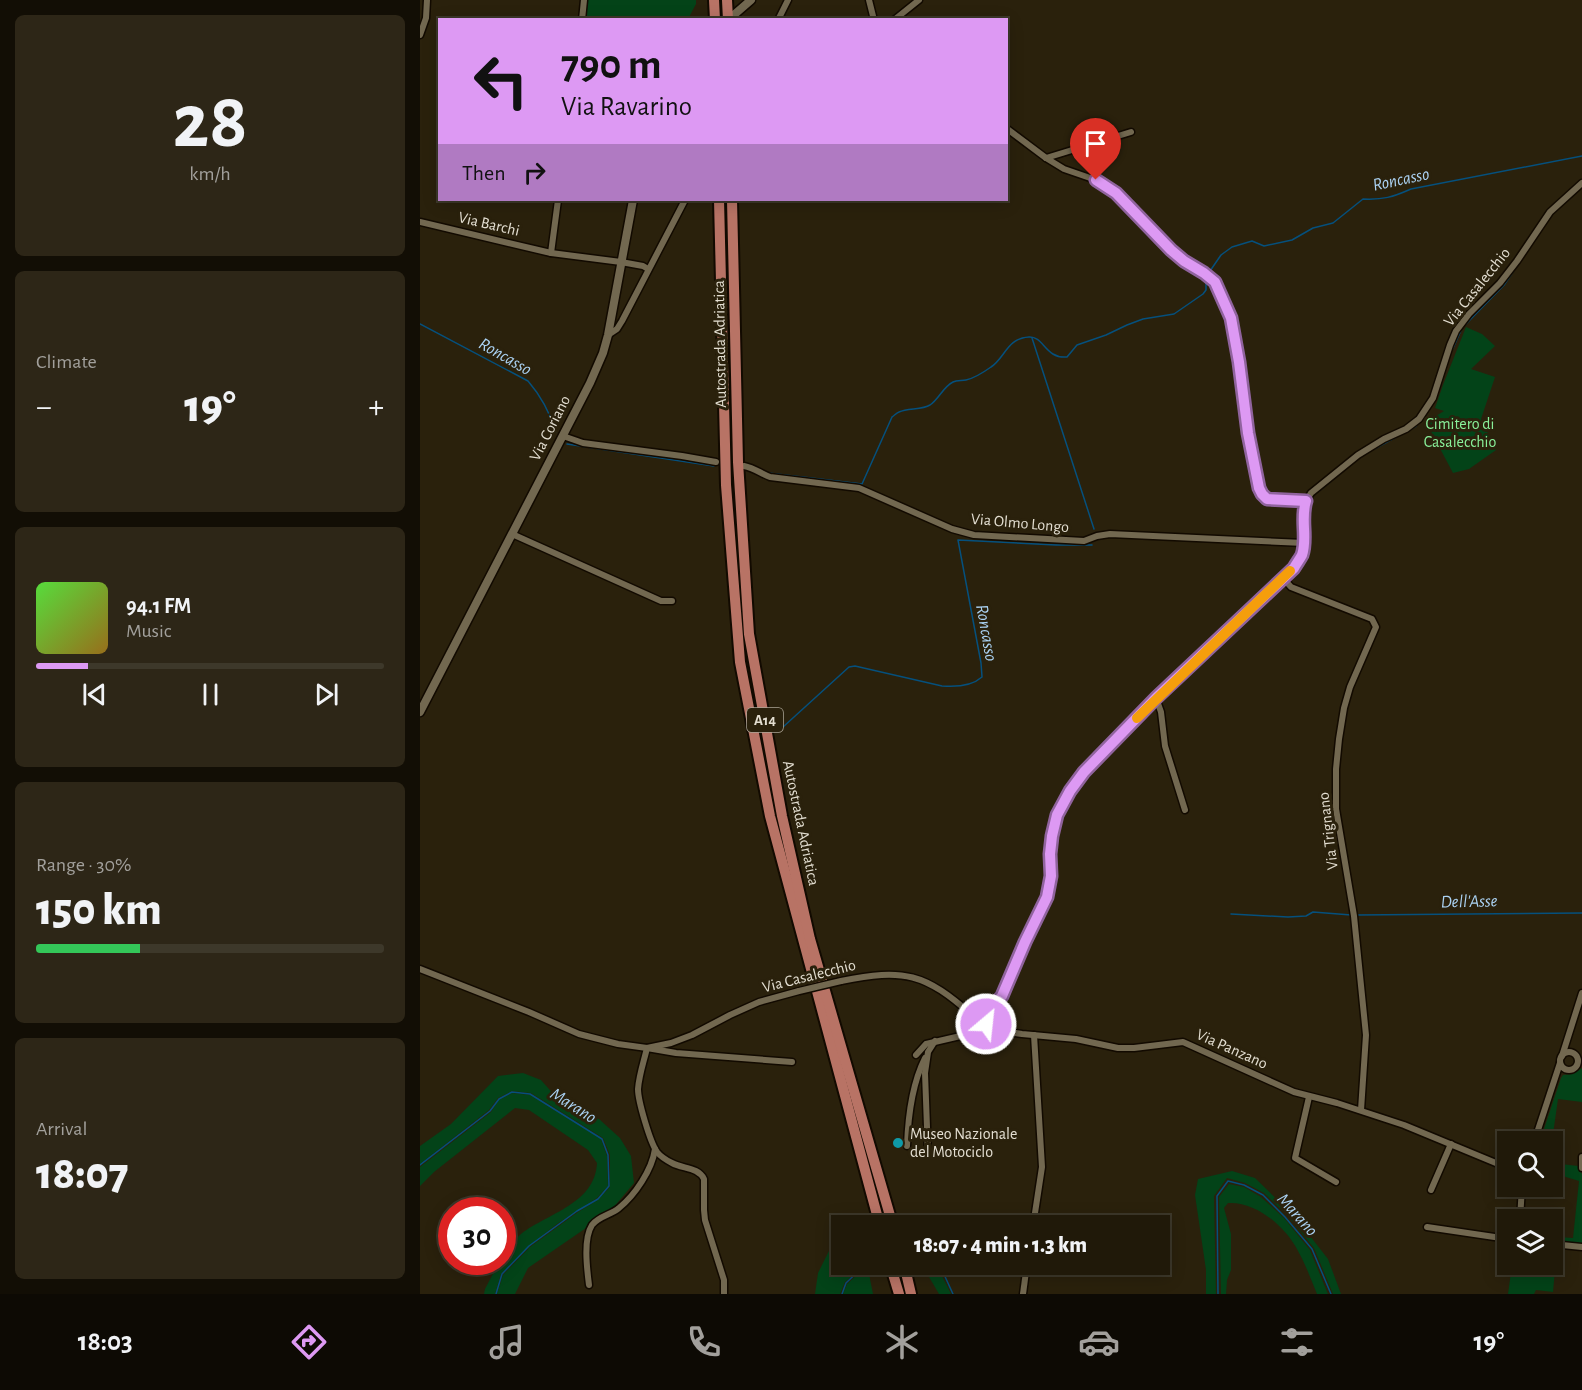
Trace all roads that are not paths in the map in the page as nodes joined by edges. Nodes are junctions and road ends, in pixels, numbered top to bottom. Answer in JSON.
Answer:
{"nodes":[{"id":1,"x":427,"y":0,"type":"edge"},
{"id":2,"x":584,"y":0,"type":"edge"},
{"id":3,"x":714,"y":0,"type":"edge"},
{"id":4,"x":727,"y":0,"type":"edge"},
{"id":5,"x":751,"y":0,"type":"edge"},
{"id":6,"x":788,"y":0,"type":"edge"},
{"id":7,"x":869,"y":0,"type":"edge"},
{"id":8,"x":919,"y":0,"type":"edge"},
{"id":9,"x":582,"y":18,"type":"edge"},
{"id":10,"x":715,"y":18,"type":"edge"},
{"id":11,"x":728,"y":18,"type":"edge"},
{"id":12,"x":730,"y":18,"type":"edge"},
{"id":13,"x":779,"y":18,"type":"edge"},
{"id":14,"x":874,"y":18,"type":"edge"},
{"id":15,"x":896,"y":18,"type":"edge"},
{"id":16,"x":420,"y":35,"type":"edge"},
{"id":17,"x":1008,"y":130,"type":"edge"},
{"id":18,"x":1131,"y":132,"type":"dead end"},
{"id":19,"x":1046,"y":158,"type":"junction"},
{"id":20,"x":1582,"y":183,"type":"edge"},
{"id":21,"x":558,"y":201,"type":"edge"},
{"id":22,"x":633,"y":201,"type":"edge"},
{"id":23,"x":684,"y":201,"type":"edge"},
{"id":24,"x":719,"y":201,"type":"edge"},
{"id":25,"x":732,"y":201,"type":"edge"},
{"id":26,"x":420,"y":222,"type":"edge"},
{"id":27,"x":551,"y":253,"type":"junction"},
{"id":28,"x":621,"y":262,"type":"junction"},
{"id":29,"x":648,"y":269,"type":"junction"},
{"id":30,"x":608,"y":335,"type":"junction"},
{"id":31,"x":563,"y":435,"type":"junction"},
{"id":32,"x":716,"y":462,"type":"dead end"},
{"id":33,"x":744,"y":466,"type":"dead end"},
{"id":34,"x":1306,"y":501,"type":"junction"},
{"id":35,"x":512,"y":534,"type":"junction"},
{"id":36,"x":1304,"y":543,"type":"junction"},
{"id":37,"x":1282,"y":578,"type":"junction"},
{"id":38,"x":672,"y":601,"type":"dead end"},
{"id":39,"x":1156,"y":698,"type":"junction"},
{"id":40,"x":420,"y":712,"type":"edge"},
{"id":41,"x":1185,"y":810,"type":"dead end"},
{"id":42,"x":420,"y":969,"type":"edge"},
{"id":43,"x":1582,"y":993,"type":"edge"},
{"id":44,"x":973,"y":1016,"type":"junction"},
{"id":45,"x":984,"y":1016,"type":"junction"},
{"id":46,"x":985,"y":1026,"type":"junction"},
{"id":47,"x":975,"y":1028,"type":"junction"},
{"id":48,"x":1570,"y":1034,"type":"junction"},
{"id":49,"x":1034,"y":1035,"type":"junction"},
{"id":50,"x":935,"y":1041,"type":"junction"},
{"id":51,"x":647,"y":1048,"type":"junction"},
{"id":52,"x":928,"y":1052,"type":"junction"},
{"id":53,"x":916,"y":1055,"type":"dead end"},
{"id":54,"x":1562,"y":1056,"type":"junction"},
{"id":55,"x":1577,"y":1056,"type":"edge"},
{"id":56,"x":792,"y":1062,"type":"dead end"},
{"id":57,"x":1560,"y":1063,"type":"junction"},
{"id":58,"x":1579,"y":1066,"type":"edge"},
{"id":59,"x":1569,"y":1070,"type":"junction"},
{"id":60,"x":1554,"y":1082,"type":"junction"},
{"id":61,"x":1309,"y":1097,"type":"junction"},
{"id":62,"x":1361,"y":1110,"type":"junction"},
{"id":63,"x":1538,"y":1131,"type":"edge"},
{"id":64,"x":1451,"y":1144,"type":"junction"},
{"id":65,"x":907,"y":1146,"type":"dead end"},
{"id":66,"x":655,"y":1149,"type":"junction"},
{"id":67,"x":928,"y":1154,"type":"dead end"},
{"id":68,"x":1582,"y":1157,"type":"edge"},
{"id":69,"x":1497,"y":1163,"type":"edge"},
{"id":70,"x":1582,"y":1168,"type":"edge"},
{"id":71,"x":1336,"y":1182,"type":"dead end"},
{"id":72,"x":1431,"y":1190,"type":"dead end"},
{"id":73,"x":877,"y":1215,"type":"edge"},
{"id":74,"x":890,"y":1215,"type":"edge"},
{"id":75,"x":1035,"y":1215,"type":"edge"},
{"id":76,"x":1427,"y":1227,"type":"dead end"},
{"id":77,"x":1497,"y":1237,"type":"edge"},
{"id":78,"x":1563,"y":1245,"type":"edge"},
{"id":79,"x":1582,"y":1247,"type":"edge"},
{"id":80,"x":893,"y":1275,"type":"edge"},
{"id":81,"x":907,"y":1275,"type":"edge"},
{"id":82,"x":1026,"y":1275,"type":"edge"},
{"id":83,"x":589,"y":1285,"type":"dead end"},
{"id":84,"x":724,"y":1294,"type":"edge"},
{"id":85,"x":899,"y":1294,"type":"edge"},
{"id":86,"x":911,"y":1294,"type":"edge"},
{"id":87,"x":1023,"y":1294,"type":"edge"}],
"edges":[{"from":1,"to":16,"type":"street"},
{"from":2,"to":9,"type":"street"},
{"from":3,"to":10,"type":"highway"},
{"from":4,"to":11,"type":"highway"},
{"from":5,"to":12,"type":"main road"},
{"from":6,"to":13,"type":"street"},
{"from":7,"to":14,"type":"street"},
{"from":8,"to":15,"type":"street"},
{"from":17,"to":19,"type":"street"},
{"from":18,"to":19,"type":"street"},
{"from":19,"to":34,"type":"street"},
{"from":20,"to":34,"type":"street","name":"Via Casalecchio"},
{"from":21,"to":27,"type":"street"},
{"from":22,"to":28,"type":"main road","name":"Via Coriano"},
{"from":23,"to":29,"type":"street","name":"Via Coriano"},
{"from":24,"to":73,"type":"highway","name":"Autostrada Adriatica","number":"A14"},
{"from":25,"to":74,"type":"highway","name":"Autostrada Adriatica","number":"A14"},
{"from":26,"to":27,"type":"street","name":"Via Barchi"},
{"from":27,"to":28,"type":"street","name":"Via Barchi"},
{"from":28,"to":29,"type":"street","name":"Via Barchi"},
{"from":28,"to":30,"type":"main road","name":"Via Coriano"},
{"from":29,"to":30,"type":"street","name":"Via Coriano"},
{"from":30,"to":31,"type":"main road","name":"Via Coriano"},
{"from":31,"to":32,"type":"street"},
{"from":31,"to":35,"type":"main road","name":"Via Coriano"},
{"from":33,"to":36,"type":"street","name":"Via Olmo Longo"},
{"from":34,"to":36,"type":"street"},
{"from":35,"to":38,"type":"street"},
{"from":35,"to":40,"type":"main road","name":"Via Coriano"},
{"from":36,"to":37,"type":"street"},
{"from":37,"to":39,"type":"street"},
{"from":37,"to":62,"type":"street","name":"Via Trignano"},
{"from":39,"to":41,"type":"street"},
{"from":39,"to":45,"type":"street"},
{"from":42,"to":51,"type":"street","name":"Via Casalecchio"},
{"from":43,"to":48,"type":"street"},
{"from":44,"to":45,"type":"street"},
{"from":44,"to":47,"type":"street"},
{"from":44,"to":51,"type":"street","name":"Via Casalecchio","bridge":true},
{"from":45,"to":46,"type":"street"},
{"from":46,"to":47,"type":"street"},
{"from":46,"to":49,"type":"street","name":"Via Panzano"},
{"from":47,"to":50,"type":"street"},
{"from":48,"to":54,"type":"street"},
{"from":48,"to":55,"type":"street"},
{"from":49,"to":61,"type":"street","name":"Via Panzano"},
{"from":49,"to":75,"type":"street"},
{"from":50,"to":52,"type":"street"},
{"from":50,"to":53,"type":"street"},
{"from":51,"to":56,"type":"street","name":"Via Casalecchio"},
{"from":51,"to":66,"type":"street"},
{"from":52,"to":65,"type":"street"},
{"from":52,"to":67,"type":"street"},
{"from":54,"to":55,"type":"street"},
{"from":54,"to":57,"type":"street"},
{"from":55,"to":58,"type":"street"},
{"from":57,"to":59,"type":"street"},
{"from":57,"to":60,"type":"street"},
{"from":58,"to":59,"type":"street"},
{"from":59,"to":60,"type":"street"},
{"from":60,"to":63,"type":"street"},
{"from":61,"to":62,"type":"street","name":"Via Panzano"},
{"from":61,"to":71,"type":"street"},
{"from":62,"to":64,"type":"street","name":"Via Panzano"},
{"from":64,"to":69,"type":"street","name":"Via Panzano"},
{"from":64,"to":72,"type":"street"},
{"from":66,"to":83,"type":"street"},
{"from":66,"to":84,"type":"street"},
{"from":68,"to":70,"type":"street"},
{"from":76,"to":77,"type":"street"},
{"from":78,"to":79,"type":"street"},
{"from":80,"to":85,"type":"highway"},
{"from":81,"to":86,"type":"highway"},
{"from":82,"to":87,"type":"street"}]}
